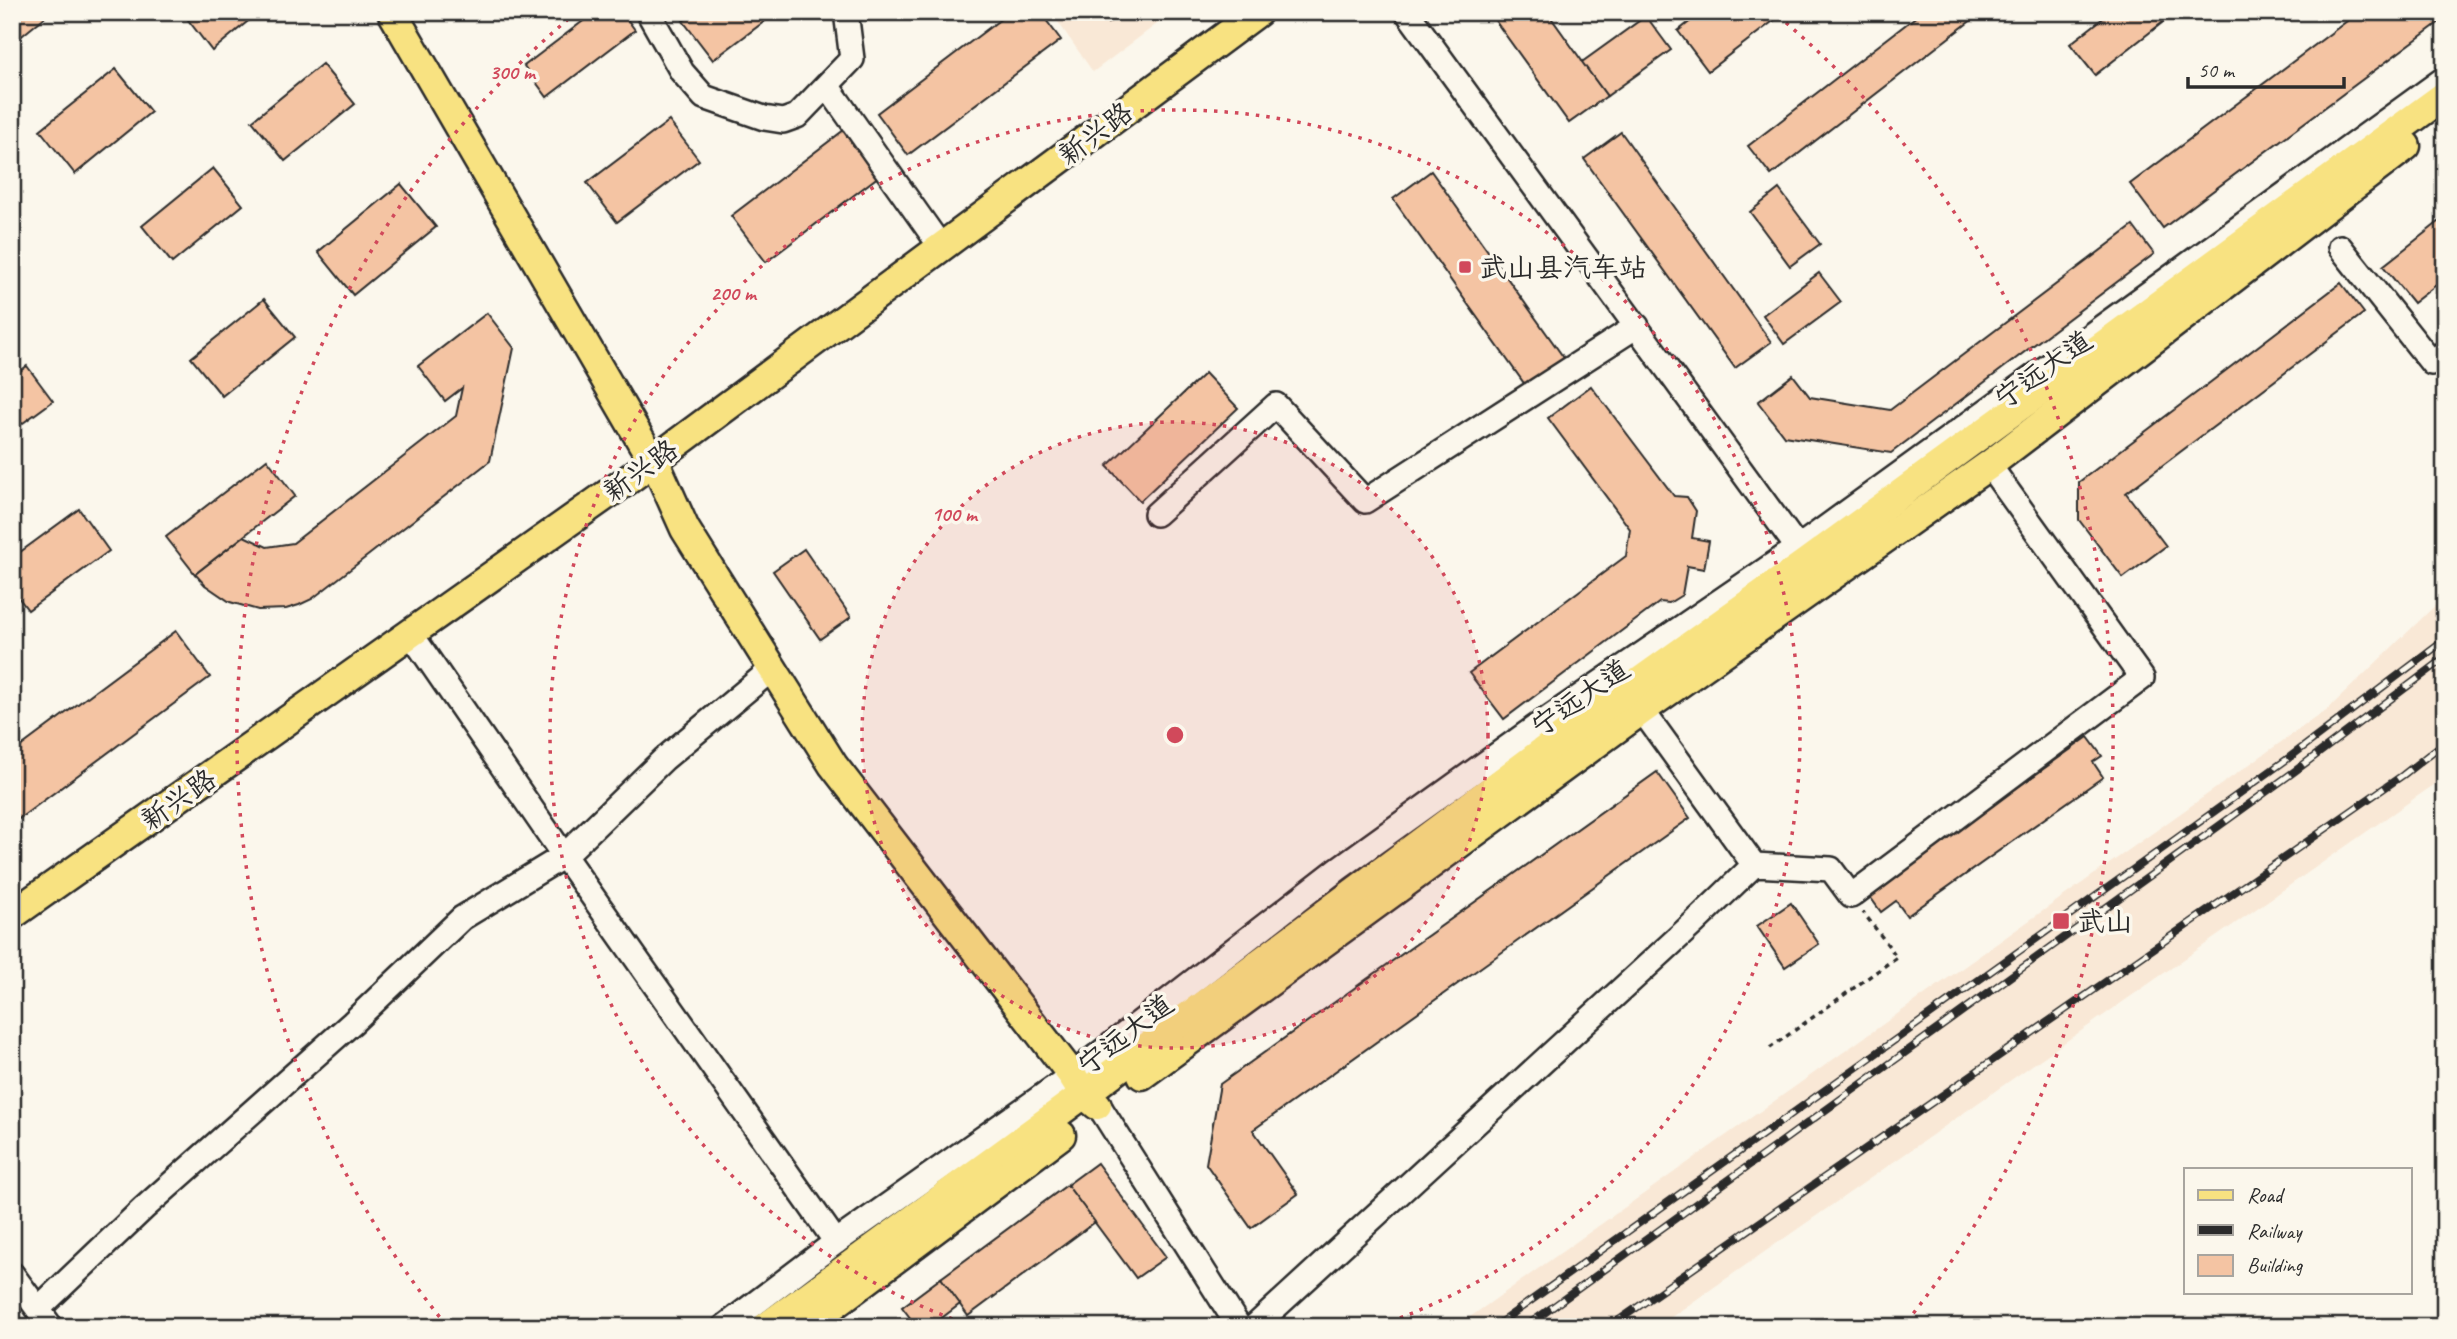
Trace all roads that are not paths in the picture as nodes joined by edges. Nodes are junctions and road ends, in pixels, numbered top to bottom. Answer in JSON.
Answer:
{"nodes":[{"id":1,"x":392,"y":12,"type":"edge"},
{"id":2,"x":649,"y":12,"type":"edge"},
{"id":3,"x":846,"y":12,"type":"edge"},
{"id":4,"x":1226,"y":12,"type":"edge"},
{"id":5,"x":1258,"y":12,"type":"edge"},
{"id":6,"x":1407,"y":12,"type":"edge"},
{"id":7,"x":2445,"y":78,"type":"edge"},
{"id":8,"x":828,"y":87,"type":"junction"},
{"id":9,"x":2445,"y":94,"type":"edge"},
{"id":10,"x":2445,"y":117,"type":"edge"},
{"id":11,"x":936,"y":239,"type":"junction"},
{"id":12,"x":2340,"y":247,"type":"dead end"},
{"id":13,"x":1637,"y":326,"type":"junction"},
{"id":14,"x":2445,"y":352,"type":"edge"},
{"id":15,"x":649,"y":452,"type":"junction"},
{"id":16,"x":1989,"y":465,"type":"junction"},
{"id":17,"x":1156,"y":514,"type":"dead end"},
{"id":18,"x":1810,"y":564,"type":"junction"},
{"id":19,"x":411,"y":634,"type":"junction"},
{"id":20,"x":772,"y":669,"type":"junction"},
{"id":21,"x":1642,"y":709,"type":"junction"},
{"id":22,"x":564,"y":856,"type":"junction"},
{"id":23,"x":1754,"y":865,"type":"junction"},
{"id":24,"x":12,"y":892,"type":"edge"},
{"id":25,"x":12,"y":915,"type":"edge"},
{"id":26,"x":1085,"y":1092,"type":"junction"},
{"id":27,"x":836,"y":1242,"type":"junction"},
{"id":28,"x":12,"y":1274,"type":"edge"},
{"id":29,"x":44,"y":1318,"type":"edge"},
{"id":30,"x":724,"y":1327,"type":"edge"},
{"id":31,"x":766,"y":1327,"type":"edge"},
{"id":32,"x":804,"y":1327,"type":"edge"},
{"id":33,"x":1239,"y":1327,"type":"edge"},
{"id":34,"x":1254,"y":1327,"type":"edge"}],
"edges":[{"from":1,"to":15,"type":"main road"},
{"from":2,"to":8,"type":"street"},
{"from":3,"to":8,"type":"street"},
{"from":4,"to":11,"type":"main road","name":"新兴路"},
{"from":5,"to":11,"type":"main road","name":"新兴路"},
{"from":6,"to":13,"type":"street"},
{"from":7,"to":18,"type":"street","name":"宁远大道"},
{"from":8,"to":11,"type":"street"},
{"from":9,"to":18,"type":"main road","name":"宁远大道"},
{"from":10,"to":16,"type":"main road","name":"宁远大道"},
{"from":11,"to":15,"type":"main road","name":"新兴路"},
{"from":12,"to":14,"type":"street"},
{"from":13,"to":17,"type":"street"},
{"from":13,"to":18,"type":"street"},
{"from":15,"to":19,"type":"main road","name":"新兴路"},
{"from":15,"to":20,"type":"main road"},
{"from":15,"to":24,"type":"main road","name":"新兴路"},
{"from":16,"to":18,"type":"main road","name":"宁远大道"},
{"from":16,"to":23,"type":"street"},
{"from":18,"to":21,"type":"main road","name":"宁远大道"},
{"from":18,"to":26,"type":"main road","name":"宁远大道"},
{"from":19,"to":22,"type":"street"},
{"from":19,"to":25,"type":"main road","name":"新兴路"},
{"from":20,"to":22,"type":"street"},
{"from":20,"to":26,"type":"main road"},
{"from":21,"to":23,"type":"street"},
{"from":21,"to":26,"type":"main road","name":"宁远大道"},
{"from":22,"to":27,"type":"street"},
{"from":22,"to":29,"type":"street"},
{"from":23,"to":34,"type":"street"},
{"from":26,"to":27,"type":"street","name":"宁远大道"},
{"from":26,"to":31,"type":"main road","name":"宁远大道"},
{"from":26,"to":32,"type":"main road","name":"宁远大道"},
{"from":26,"to":33,"type":"street"},
{"from":27,"to":30,"type":"street","name":"宁远大道"},
{"from":28,"to":29,"type":"street"}]}
